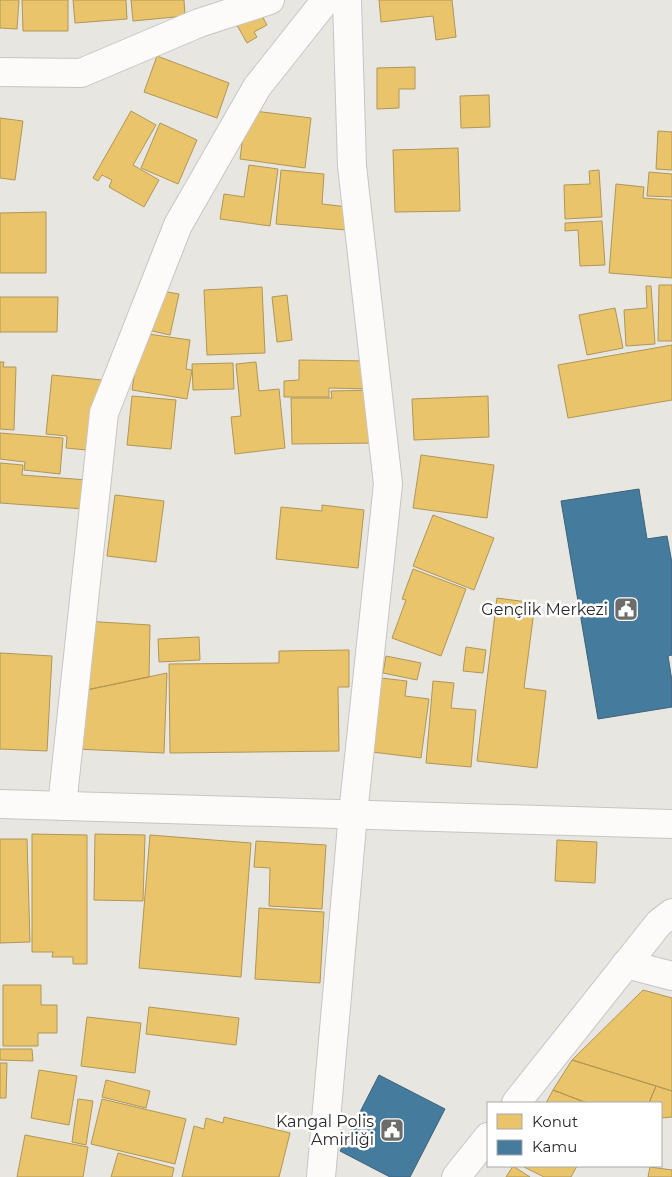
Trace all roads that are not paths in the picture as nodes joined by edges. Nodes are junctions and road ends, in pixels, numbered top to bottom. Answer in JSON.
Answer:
{"nodes":[{"id":1,"x":270,"y":0,"type":"edge"},
{"id":2,"x":326,"y":0,"type":"edge"},
{"id":3,"x":347,"y":0,"type":"edge"},
{"id":4,"x":0,"y":72,"type":"edge"},
{"id":5,"x":0,"y":804,"type":"edge"},
{"id":6,"x":62,"y":806,"type":"junction"},
{"id":7,"x":353,"y":814,"type":"junction"},
{"id":8,"x":672,"y":824,"type":"edge"},
{"id":9,"x":672,"y":912,"type":"edge"},
{"id":10,"x":626,"y":964,"type":"junction"},
{"id":11,"x":672,"y":976,"type":"edge"},
{"id":12,"x":517,"y":1102,"type":"edge"},
{"id":13,"x":487,"y":1139,"type":"edge"},
{"id":14,"x":321,"y":1177,"type":"edge"},
{"id":15,"x":456,"y":1177,"type":"edge"}],
"edges":[{"from":1,"to":4,"type":"street"},
{"from":2,"to":6,"type":"street"},
{"from":3,"to":7,"type":"street"},
{"from":5,"to":6,"type":"street"},
{"from":6,"to":7,"type":"street"},
{"from":7,"to":8,"type":"street"},
{"from":7,"to":14,"type":"street"},
{"from":9,"to":10,"type":"street"},
{"from":10,"to":11,"type":"street"},
{"from":10,"to":12,"type":"street"},
{"from":13,"to":15,"type":"street"}]}
